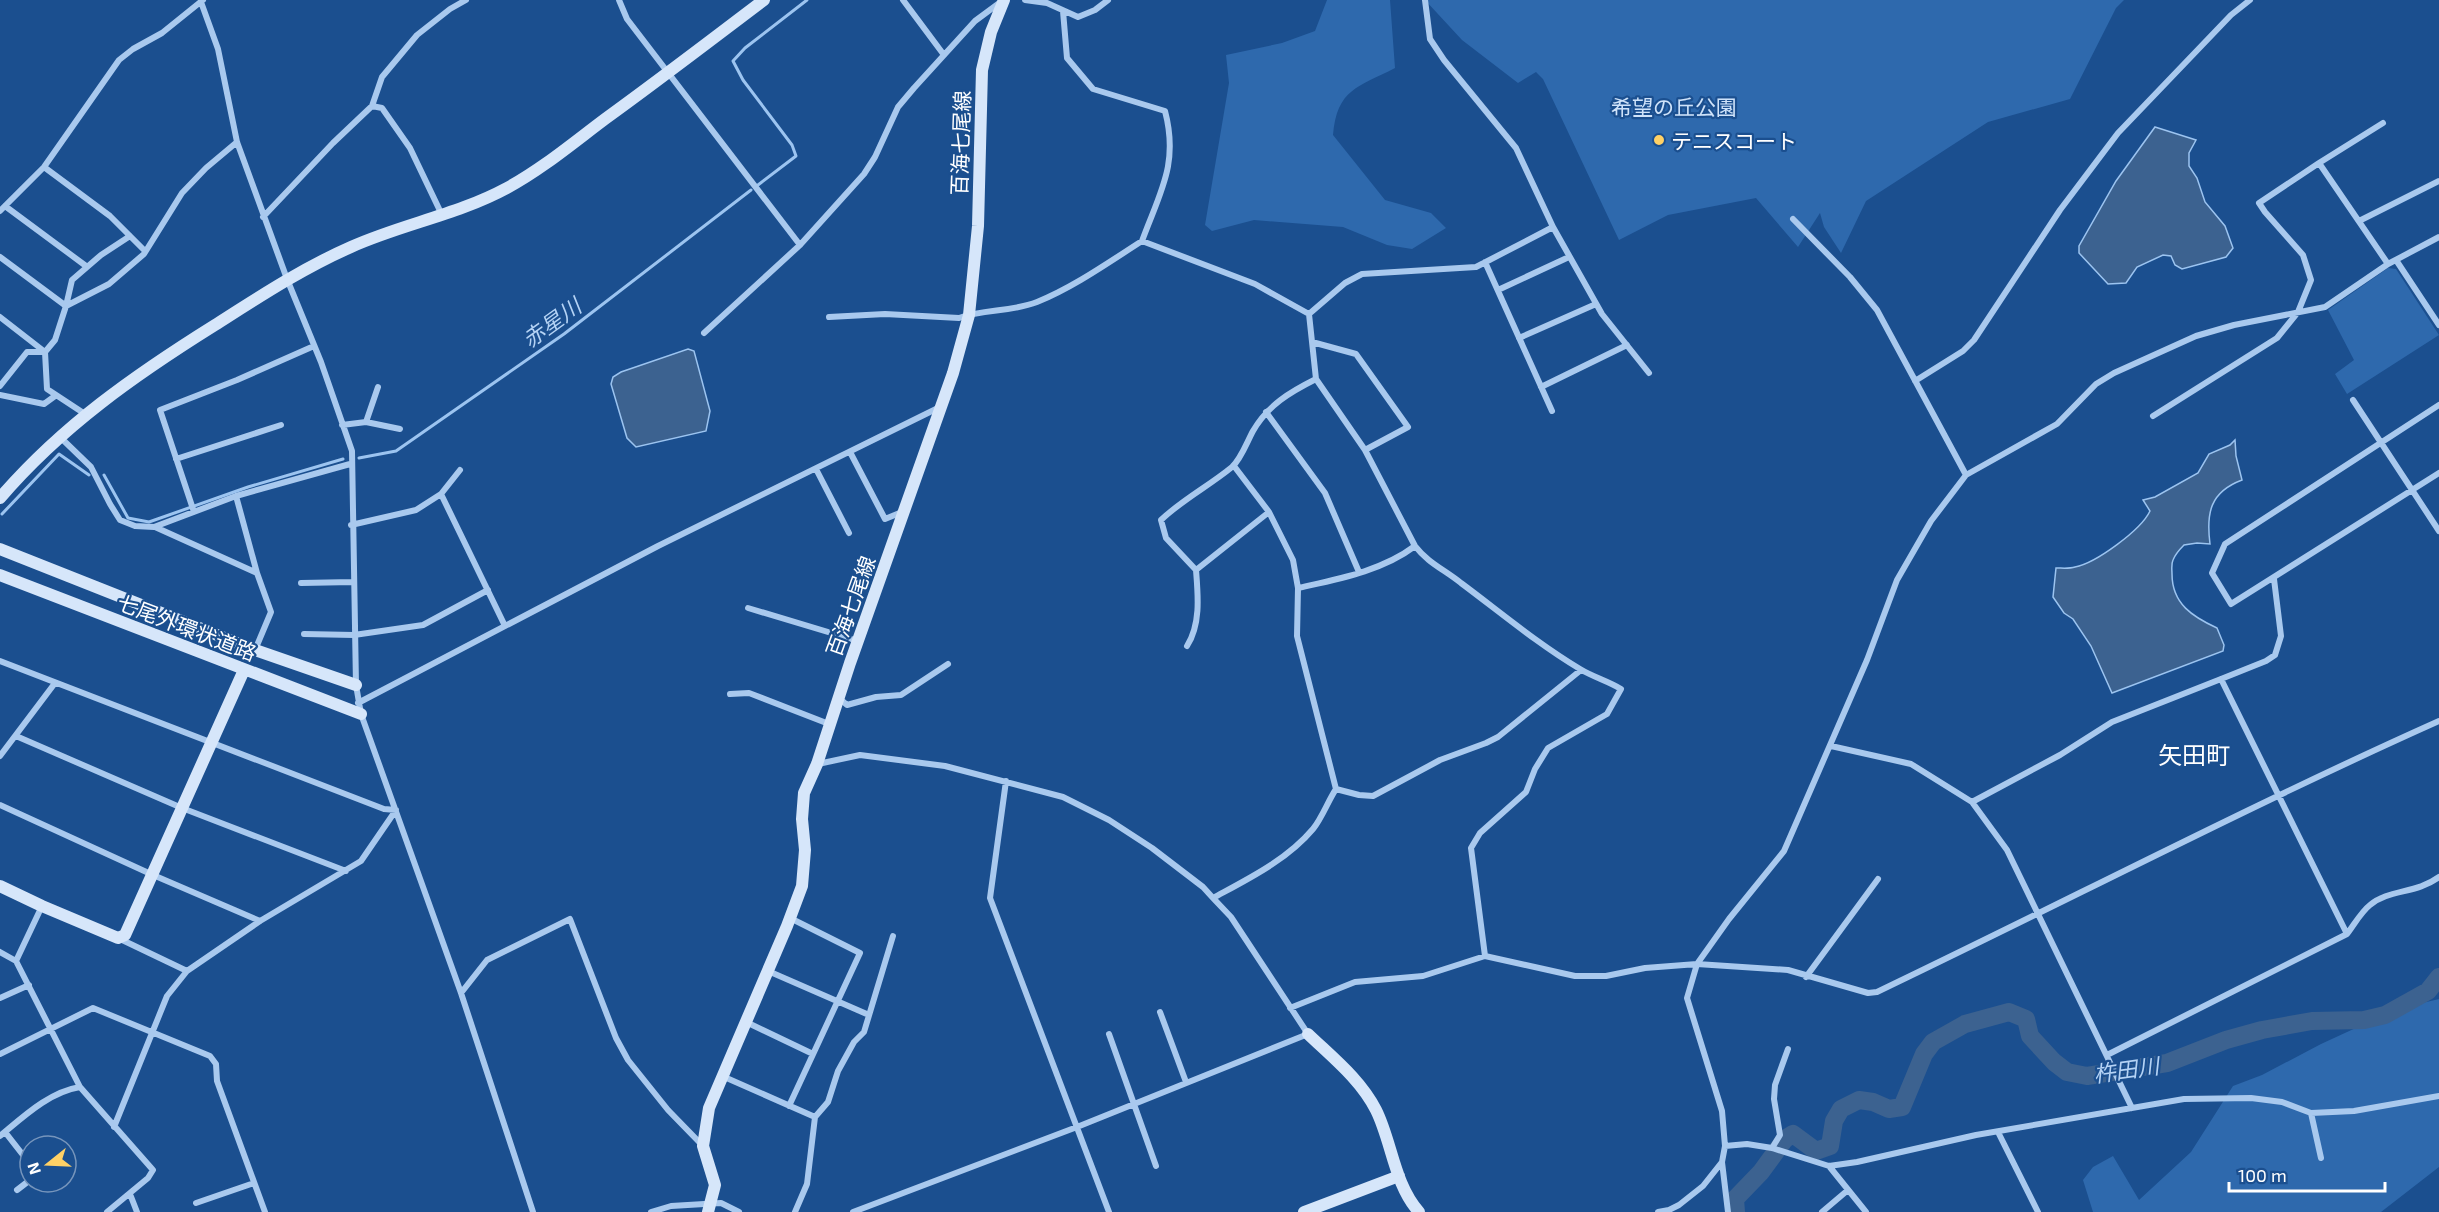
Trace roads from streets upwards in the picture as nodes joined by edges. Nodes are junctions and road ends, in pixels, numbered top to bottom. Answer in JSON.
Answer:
{"nodes":[{"id":1,"x":466,"y":0,"type":"edge"},
{"id":2,"x":620,"y":0,"type":"edge"},
{"id":3,"x":764,"y":0,"type":"edge"},
{"id":4,"x":903,"y":0,"type":"edge"},
{"id":5,"x":1005,"y":0,"type":"edge"},
{"id":6,"x":1025,"y":0,"type":"edge"},
{"id":7,"x":1108,"y":0,"type":"edge"},
{"id":8,"x":1425,"y":0,"type":"edge"},
{"id":9,"x":2250,"y":0,"type":"edge"},
{"id":10,"x":202,"y":1,"type":"edge"},
{"id":11,"x":1063,"y":10,"type":"junction"},
{"id":12,"x":944,"y":54,"type":"junction"},
{"id":13,"x":668,"y":73,"type":"junction"},
{"id":14,"x":372,"y":106,"type":"junction"},
{"id":15,"x":2383,"y":123,"type":"dead end"},
{"id":16,"x":237,"y":142,"type":"junction"},
{"id":17,"x":2319,"y":163,"type":"junction"},
{"id":18,"x":44,"y":167,"type":"junction"},
{"id":19,"x":2439,"y":182,"type":"edge"},
{"id":20,"x":2,"y":209,"type":"edge"},
{"id":21,"x":263,"y":216,"type":"junction"},
{"id":22,"x":443,"y":216,"type":"junction"},
{"id":23,"x":1793,"y":219,"type":"dead end"},
{"id":24,"x":2359,"y":221,"type":"junction"},
{"id":25,"x":1553,"y":227,"type":"junction"},
{"id":26,"x":130,"y":236,"type":"junction"},
{"id":27,"x":2439,"y":237,"type":"edge"},
{"id":28,"x":1142,"y":241,"type":"junction"},
{"id":29,"x":800,"y":244,"type":"junction"},
{"id":30,"x":145,"y":251,"type":"junction"},
{"id":31,"x":0,"y":257,"type":"edge"},
{"id":32,"x":1569,"y":257,"type":"junction"},
{"id":33,"x":2396,"y":260,"type":"junction"},
{"id":34,"x":1485,"y":262,"type":"junction"},
{"id":35,"x":2388,"y":264,"type":"junction"},
{"id":36,"x":86,"y":266,"type":"junction"},
{"id":37,"x":287,"y":279,"type":"junction"},
{"id":38,"x":1498,"y":290,"type":"junction"},
{"id":39,"x":1596,"y":304,"type":"junction"},
{"id":40,"x":66,"y":306,"type":"junction"},
{"id":41,"x":2298,"y":312,"type":"junction"},
{"id":42,"x":1309,"y":314,"type":"junction"},
{"id":43,"x":969,"y":315,"type":"junction"},
{"id":44,"x":0,"y":317,"type":"edge"},
{"id":45,"x":829,"y":317,"type":"dead end"},
{"id":46,"x":2439,"y":325,"type":"edge"},
{"id":47,"x":704,"y":333,"type":"dead end"},
{"id":48,"x":1519,"y":339,"type":"junction"},
{"id":49,"x":1312,"y":342,"type":"junction"},
{"id":50,"x":1627,"y":345,"type":"junction"},
{"id":51,"x":314,"y":346,"type":"junction"},
{"id":52,"x":45,"y":352,"type":"junction"},
{"id":53,"x":0,"y":372,"type":"edge"},
{"id":54,"x":1649,"y":374,"type":"dead end"},
{"id":55,"x":6,"y":377,"type":"junction"},
{"id":56,"x":1316,"y":379,"type":"junction"},
{"id":57,"x":1915,"y":381,"type":"junction"},
{"id":58,"x":0,"y":386,"type":"edge"},
{"id":59,"x":378,"y":387,"type":"dead end"},
{"id":60,"x":1541,"y":387,"type":"junction"},
{"id":61,"x":0,"y":395,"type":"edge"},
{"id":62,"x":55,"y":396,"type":"junction"},
{"id":63,"x":2352,"y":400,"type":"dead end"},
{"id":64,"x":2439,"y":405,"type":"edge"},
{"id":65,"x":940,"y":407,"type":"junction"},
{"id":66,"x":1552,"y":411,"type":"dead end"},
{"id":67,"x":1266,"y":412,"type":"junction"},
{"id":68,"x":85,"y":414,"type":"junction"},
{"id":69,"x":2153,"y":416,"type":"dead end"},
{"id":70,"x":366,"y":422,"type":"junction"},
{"id":71,"x":342,"y":424,"type":"junction"},
{"id":72,"x":281,"y":425,"type":"dead end"},
{"id":73,"x":400,"y":429,"type":"dead end"},
{"id":74,"x":59,"y":436,"type":"junction"},
{"id":75,"x":2381,"y":442,"type":"junction"},
{"id":76,"x":1365,"y":450,"type":"junction"},
{"id":77,"x":850,"y":452,"type":"junction"},
{"id":78,"x":176,"y":459,"type":"junction"},
{"id":79,"x":350,"y":464,"type":"junction"},
{"id":80,"x":1234,"y":466,"type":"junction"},
{"id":81,"x":816,"y":469,"type":"junction"},
{"id":82,"x":460,"y":470,"type":"dead end"},
{"id":83,"x":2439,"y":473,"type":"edge"},
{"id":84,"x":1966,"y":475,"type":"junction"},
{"id":85,"x":2413,"y":490,"type":"junction"},
{"id":86,"x":441,"y":494,"type":"junction"},
{"id":87,"x":236,"y":496,"type":"junction"},
{"id":88,"x":0,"y":498,"type":"edge"},
{"id":89,"x":905,"y":510,"type":"junction"},
{"id":90,"x":1269,"y":512,"type":"junction"},
{"id":91,"x":195,"y":513,"type":"junction"},
{"id":92,"x":351,"y":525,"type":"junction"},
{"id":93,"x":154,"y":527,"type":"junction"},
{"id":94,"x":2439,"y":531,"type":"edge"},
{"id":95,"x":849,"y":533,"type":"dead end"},
{"id":96,"x":1415,"y":546,"type":"junction"},
{"id":97,"x":0,"y":549,"type":"edge"},
{"id":98,"x":1196,"y":570,"type":"junction"},
{"id":99,"x":1359,"y":572,"type":"junction"},
{"id":100,"x":257,"y":573,"type":"junction"},
{"id":101,"x":0,"y":575,"type":"edge"},
{"id":102,"x":2274,"y":579,"type":"junction"},
{"id":103,"x":353,"y":582,"type":"junction"},
{"id":104,"x":301,"y":583,"type":"dead end"},
{"id":105,"x":1298,"y":588,"type":"junction"},
{"id":106,"x":488,"y":590,"type":"junction"},
{"id":107,"x":748,"y":608,"type":"dead end"},
{"id":108,"x":505,"y":626,"type":"junction"},
{"id":109,"x":304,"y":634,"type":"dead end"},
{"id":110,"x":354,"y":635,"type":"junction"},
{"id":111,"x":858,"y":641,"type":"junction"},
{"id":112,"x":1187,"y":646,"type":"dead end"},
{"id":113,"x":255,"y":650,"type":"junction"},
{"id":114,"x":0,"y":661,"type":"edge"},
{"id":115,"x":948,"y":664,"type":"dead end"},
{"id":116,"x":244,"y":670,"type":"junction"},
{"id":117,"x":1581,"y":670,"type":"junction"},
{"id":118,"x":2221,"y":679,"type":"junction"},
{"id":119,"x":55,"y":683,"type":"junction"},
{"id":120,"x":356,"y":685,"type":"junction"},
{"id":121,"x":730,"y":694,"type":"dead end"},
{"id":122,"x":838,"y":698,"type":"junction"},
{"id":123,"x":360,"y":708,"type":"junction"},
{"id":124,"x":2439,"y":721,"type":"edge"},
{"id":125,"x":829,"y":724,"type":"junction"},
{"id":126,"x":16,"y":736,"type":"junction"},
{"id":127,"x":213,"y":743,"type":"junction"},
{"id":128,"x":1831,"y":746,"type":"junction"},
{"id":129,"x":0,"y":756,"type":"edge"},
{"id":130,"x":817,"y":764,"type":"junction"},
{"id":131,"x":1006,"y":781,"type":"junction"},
{"id":132,"x":1336,"y":789,"type":"junction"},
{"id":133,"x":2279,"y":796,"type":"junction"},
{"id":134,"x":1972,"y":802,"type":"junction"},
{"id":135,"x":0,"y":805,"type":"edge"},
{"id":136,"x":182,"y":808,"type":"junction"},
{"id":137,"x":396,"y":810,"type":"junction"},
{"id":138,"x":346,"y":871,"type":"junction"},
{"id":139,"x":153,"y":875,"type":"junction"},
{"id":140,"x":2439,"y":877,"type":"edge"},
{"id":141,"x":1878,"y":879,"type":"dead end"},
{"id":142,"x":0,"y":886,"type":"edge"},
{"id":143,"x":1214,"y":898,"type":"junction"},
{"id":144,"x":42,"y":906,"type":"junction"},
{"id":145,"x":2039,"y":915,"type":"junction"},
{"id":146,"x":790,"y":918,"type":"junction"},
{"id":147,"x":260,"y":921,"type":"junction"},
{"id":148,"x":2347,"y":934,"type":"junction"},
{"id":149,"x":892,"y":936,"type":"dead end"},
{"id":150,"x":118,"y":938,"type":"junction"},
{"id":151,"x":0,"y":952,"type":"edge"},
{"id":152,"x":1485,"y":957,"type":"junction"},
{"id":153,"x":16,"y":961,"type":"junction"},
{"id":154,"x":1697,"y":964,"type":"junction"},
{"id":155,"x":188,"y":971,"type":"junction"},
{"id":156,"x":767,"y":971,"type":"junction"},
{"id":157,"x":1806,"y":977,"type":"junction"},
{"id":158,"x":28,"y":985,"type":"junction"},
{"id":159,"x":461,"y":993,"type":"junction"},
{"id":160,"x":0,"y":998,"type":"edge"},
{"id":161,"x":837,"y":1002,"type":"junction"},
{"id":162,"x":1290,"y":1008,"type":"junction"},
{"id":163,"x":1160,"y":1012,"type":"dead end"},
{"id":164,"x":869,"y":1015,"type":"junction"},
{"id":165,"x":745,"y":1021,"type":"junction"},
{"id":166,"x":50,"y":1029,"type":"junction"},
{"id":167,"x":152,"y":1032,"type":"junction"},
{"id":168,"x":1109,"y":1034,"type":"dead end"},
{"id":169,"x":1308,"y":1034,"type":"junction"},
{"id":170,"x":1788,"y":1049,"type":"dead end"},
{"id":171,"x":0,"y":1054,"type":"edge"},
{"id":172,"x":813,"y":1054,"type":"junction"},
{"id":173,"x":2107,"y":1055,"type":"junction"},
{"id":174,"x":721,"y":1076,"type":"junction"},
{"id":175,"x":1186,"y":1082,"type":"junction"},
{"id":176,"x":80,"y":1087,"type":"junction"},
{"id":177,"x":2439,"y":1096,"type":"edge"},
{"id":178,"x":1133,"y":1104,"type":"junction"},
{"id":179,"x":789,"y":1106,"type":"junction"},
{"id":180,"x":2132,"y":1108,"type":"junction"},
{"id":181,"x":2311,"y":1113,"type":"junction"},
{"id":182,"x":815,"y":1118,"type":"junction"},
{"id":183,"x":114,"y":1127,"type":"junction"},
{"id":184,"x":1077,"y":1127,"type":"junction"},
{"id":185,"x":1998,"y":1132,"type":"junction"},
{"id":186,"x":2,"y":1134,"type":"edge"},
{"id":187,"x":703,"y":1146,"type":"junction"},
{"id":188,"x":1725,"y":1146,"type":"junction"},
{"id":189,"x":1772,"y":1148,"type":"junction"},
{"id":190,"x":18,"y":1151,"type":"edge"},
{"id":191,"x":2321,"y":1158,"type":"dead end"},
{"id":192,"x":1722,"y":1162,"type":"junction"},
{"id":193,"x":1156,"y":1166,"type":"dead end"},
{"id":194,"x":1829,"y":1166,"type":"junction"},
{"id":195,"x":1399,"y":1176,"type":"junction"},
{"id":196,"x":254,"y":1183,"type":"junction"},
{"id":197,"x":1848,"y":1190,"type":"junction"},
{"id":198,"x":130,"y":1194,"type":"junction"},
{"id":199,"x":196,"y":1203,"type":"dead end"},
{"id":200,"x":709,"y":1208,"type":"edge"},
{"id":201,"x":106,"y":1212,"type":"edge"},
{"id":202,"x":137,"y":1212,"type":"edge"},
{"id":203,"x":265,"y":1212,"type":"edge"},
{"id":204,"x":533,"y":1212,"type":"edge"},
{"id":205,"x":651,"y":1212,"type":"edge"},
{"id":206,"x":739,"y":1212,"type":"edge"},
{"id":207,"x":795,"y":1212,"type":"edge"},
{"id":208,"x":853,"y":1212,"type":"edge"},
{"id":209,"x":1109,"y":1212,"type":"edge"},
{"id":210,"x":1304,"y":1212,"type":"edge"},
{"id":211,"x":1419,"y":1212,"type":"edge"},
{"id":212,"x":1658,"y":1212,"type":"edge"},
{"id":213,"x":1728,"y":1212,"type":"edge"},
{"id":214,"x":1822,"y":1212,"type":"edge"},
{"id":215,"x":1866,"y":1212,"type":"edge"},
{"id":216,"x":2038,"y":1212,"type":"edge"}],
"edges":[{"from":1,"to":14,"type":"street"},
{"from":2,"to":13,"type":"street"},
{"from":3,"to":13,"type":"street"},
{"from":4,"to":12,"type":"street"},
{"from":5,"to":12,"type":"street"},
{"from":5,"to":43,"type":"street","name":"百海七尾線"},
{"from":6,"to":11,"type":"street"},
{"from":7,"to":11,"type":"street"},
{"from":8,"to":25,"type":"street"},
{"from":9,"to":57,"type":"street"},
{"from":10,"to":16,"type":"street"},
{"from":10,"to":18,"type":"street"},
{"from":11,"to":28,"type":"street"},
{"from":12,"to":29,"type":"street"},
{"from":13,"to":22,"type":"street"},
{"from":13,"to":29,"type":"street"},
{"from":14,"to":21,"type":"street"},
{"from":14,"to":22,"type":"street"},
{"from":15,"to":17,"type":"street"},
{"from":16,"to":21,"type":"street"},
{"from":16,"to":30,"type":"street"},
{"from":17,"to":24,"type":"street"},
{"from":17,"to":41,"type":"street"},
{"from":18,"to":20,"type":"street"},
{"from":18,"to":26,"type":"street"},
{"from":19,"to":24,"type":"street"},
{"from":20,"to":36,"type":"street"},
{"from":21,"to":37,"type":"street"},
{"from":22,"to":37,"type":"street"},
{"from":23,"to":57,"type":"street"},
{"from":24,"to":35,"type":"street"},
{"from":25,"to":32,"type":"street"},
{"from":25,"to":34,"type":"street"},
{"from":26,"to":30,"type":"street"},
{"from":26,"to":36,"type":"street"},
{"from":27,"to":33,"type":"street"},
{"from":28,"to":42,"type":"street"},
{"from":28,"to":43,"type":"street"},
{"from":29,"to":47,"type":"street"},
{"from":30,"to":40,"type":"street"},
{"from":31,"to":40,"type":"street"},
{"from":32,"to":38,"type":"street"},
{"from":32,"to":39,"type":"street"},
{"from":33,"to":35,"type":"street"},
{"from":33,"to":46,"type":"street"},
{"from":34,"to":38,"type":"street"},
{"from":34,"to":42,"type":"street"},
{"from":35,"to":41,"type":"street"},
{"from":36,"to":40,"type":"street"},
{"from":37,"to":51,"type":"street"},
{"from":37,"to":68,"type":"street"},
{"from":38,"to":48,"type":"street"},
{"from":39,"to":48,"type":"street"},
{"from":39,"to":50,"type":"street"},
{"from":40,"to":52,"type":"street"},
{"from":41,"to":69,"type":"street"},
{"from":41,"to":84,"type":"street"},
{"from":42,"to":49,"type":"street"},
{"from":43,"to":45,"type":"street"},
{"from":43,"to":65,"type":"street","name":"百海七尾線"},
{"from":44,"to":52,"type":"street"},
{"from":48,"to":60,"type":"street"},
{"from":49,"to":56,"type":"street"},
{"from":49,"to":76,"type":"street"},
{"from":50,"to":54,"type":"street"},
{"from":50,"to":60,"type":"street"},
{"from":51,"to":71,"type":"street"},
{"from":51,"to":78,"type":"street"},
{"from":52,"to":55,"type":"street"},
{"from":52,"to":62,"type":"street"},
{"from":53,"to":55,"type":"street"},
{"from":55,"to":58,"type":"street"},
{"from":56,"to":67,"type":"street"},
{"from":56,"to":76,"type":"street"},
{"from":57,"to":84,"type":"street"},
{"from":59,"to":70,"type":"street"},
{"from":60,"to":66,"type":"street"},
{"from":61,"to":62,"type":"street"},
{"from":62,"to":68,"type":"street"},
{"from":63,"to":75,"type":"street"},
{"from":64,"to":75,"type":"street"},
{"from":65,"to":77,"type":"street"},
{"from":65,"to":89,"type":"street","name":"百海七尾線"},
{"from":67,"to":80,"type":"street"},
{"from":67,"to":99,"type":"street"},
{"from":68,"to":74,"type":"street"},
{"from":70,"to":71,"type":"street"},
{"from":70,"to":73,"type":"street"},
{"from":71,"to":79,"type":"street"},
{"from":72,"to":78,"type":"street"},
{"from":74,"to":88,"type":"street"},
{"from":74,"to":93,"type":"street"},
{"from":75,"to":85,"type":"street"},
{"from":75,"to":102,"type":"street"},
{"from":76,"to":96,"type":"street"},
{"from":77,"to":81,"type":"street"},
{"from":77,"to":89,"type":"street"},
{"from":78,"to":91,"type":"street"},
{"from":79,"to":87,"type":"street"},
{"from":79,"to":92,"type":"street"},
{"from":80,"to":90,"type":"street"},
{"from":80,"to":98,"type":"street"},
{"from":81,"to":95,"type":"street"},
{"from":81,"to":108,"type":"street"},
{"from":82,"to":86,"type":"street"},
{"from":83,"to":85,"type":"street"},
{"from":84,"to":128,"type":"street"},
{"from":85,"to":94,"type":"street"},
{"from":85,"to":102,"type":"street"},
{"from":86,"to":92,"type":"street"},
{"from":86,"to":106,"type":"street"},
{"from":87,"to":91,"type":"street"},
{"from":87,"to":100,"type":"street"},
{"from":89,"to":111,"type":"street","name":"百海七尾線"},
{"from":90,"to":98,"type":"street"},
{"from":90,"to":105,"type":"street"},
{"from":91,"to":93,"type":"street"},
{"from":92,"to":103,"type":"street"},
{"from":93,"to":100,"type":"street"},
{"from":96,"to":99,"type":"street"},
{"from":96,"to":117,"type":"street"},
{"from":97,"to":113,"type":"street","name":"七尾外環状道路"},
{"from":98,"to":112,"type":"street"},
{"from":99,"to":105,"type":"street"},
{"from":100,"to":113,"type":"street"},
{"from":101,"to":116,"type":"street","name":"七尾外環状道路"},
{"from":102,"to":118,"type":"street"},
{"from":103,"to":104,"type":"street"},
{"from":103,"to":110,"type":"street"},
{"from":105,"to":132,"type":"street"},
{"from":106,"to":108,"type":"street"},
{"from":106,"to":110,"type":"street"},
{"from":107,"to":111,"type":"street"},
{"from":108,"to":123,"type":"street"},
{"from":109,"to":110,"type":"street"},
{"from":110,"to":120,"type":"street"},
{"from":111,"to":122,"type":"street","name":"百海七尾線"},
{"from":113,"to":120,"type":"street","name":"七尾外環状道路"},
{"from":114,"to":119,"type":"street"},
{"from":115,"to":122,"type":"street"},
{"from":116,"to":123,"type":"street","name":"七尾外環状道路"},
{"from":116,"to":127,"type":"street"},
{"from":117,"to":132,"type":"street"},
{"from":117,"to":152,"type":"street"},
{"from":118,"to":133,"type":"street"},
{"from":118,"to":134,"type":"street"},
{"from":119,"to":126,"type":"street"},
{"from":119,"to":127,"type":"street"},
{"from":120,"to":123,"type":"street"},
{"from":121,"to":125,"type":"street"},
{"from":122,"to":125,"type":"street","name":"百海七尾線"},
{"from":123,"to":137,"type":"street"},
{"from":124,"to":133,"type":"street"},
{"from":125,"to":130,"type":"street","name":"百海七尾線"},
{"from":126,"to":129,"type":"street"},
{"from":126,"to":136,"type":"street"},
{"from":127,"to":136,"type":"street"},
{"from":127,"to":137,"type":"street"},
{"from":128,"to":134,"type":"street"},
{"from":128,"to":154,"type":"street"},
{"from":130,"to":131,"type":"street"},
{"from":130,"to":146,"type":"street","name":"百海七尾線"},
{"from":131,"to":143,"type":"street"},
{"from":131,"to":184,"type":"street"},
{"from":132,"to":143,"type":"street"},
{"from":133,"to":145,"type":"street"},
{"from":133,"to":148,"type":"street"},
{"from":134,"to":145,"type":"street"},
{"from":135,"to":139,"type":"street"},
{"from":136,"to":138,"type":"street"},
{"from":136,"to":139,"type":"street"},
{"from":137,"to":138,"type":"street"},
{"from":137,"to":159,"type":"street"},
{"from":138,"to":147,"type":"street"},
{"from":139,"to":147,"type":"street"},
{"from":139,"to":150,"type":"street"},
{"from":140,"to":148,"type":"street"},
{"from":141,"to":157,"type":"street"},
{"from":142,"to":144,"type":"street"},
{"from":143,"to":162,"type":"street"},
{"from":144,"to":150,"type":"street"},
{"from":144,"to":153,"type":"street"},
{"from":145,"to":157,"type":"street"},
{"from":145,"to":173,"type":"street"},
{"from":146,"to":156,"type":"street","name":"百海七尾線"},
{"from":146,"to":161,"type":"street"},
{"from":147,"to":155,"type":"street"},
{"from":148,"to":173,"type":"street"},
{"from":149,"to":164,"type":"street"},
{"from":150,"to":155,"type":"street"},
{"from":151,"to":153,"type":"street"},
{"from":152,"to":154,"type":"street"},
{"from":152,"to":162,"type":"street"},
{"from":153,"to":158,"type":"street"},
{"from":154,"to":157,"type":"street"},
{"from":154,"to":188,"type":"street"},
{"from":155,"to":167,"type":"street"},
{"from":156,"to":161,"type":"street"},
{"from":156,"to":165,"type":"street","name":"百海七尾線"},
{"from":158,"to":160,"type":"street"},
{"from":158,"to":166,"type":"street"},
{"from":159,"to":187,"type":"street"},
{"from":159,"to":204,"type":"street"},
{"from":161,"to":164,"type":"street"},
{"from":161,"to":172,"type":"street"},
{"from":162,"to":169,"type":"street"},
{"from":163,"to":175,"type":"street"},
{"from":164,"to":182,"type":"street"},
{"from":165,"to":172,"type":"street"},
{"from":165,"to":174,"type":"street","name":"百海七尾線"},
{"from":166,"to":167,"type":"street"},
{"from":166,"to":171,"type":"street"},
{"from":166,"to":176,"type":"street"},
{"from":167,"to":183,"type":"street"},
{"from":167,"to":196,"type":"street"},
{"from":168,"to":178,"type":"street"},
{"from":169,"to":175,"type":"street"},
{"from":169,"to":195,"type":"street"},
{"from":170,"to":189,"type":"street"},
{"from":172,"to":179,"type":"street"},
{"from":173,"to":180,"type":"street"},
{"from":174,"to":179,"type":"street"},
{"from":174,"to":187,"type":"street","name":"百海七尾線"},
{"from":175,"to":178,"type":"street"},
{"from":176,"to":183,"type":"street"},
{"from":176,"to":186,"type":"street"},
{"from":177,"to":181,"type":"street"},
{"from":178,"to":184,"type":"street"},
{"from":178,"to":193,"type":"street"},
{"from":179,"to":182,"type":"street"},
{"from":180,"to":181,"type":"street"},
{"from":180,"to":185,"type":"street"},
{"from":181,"to":191,"type":"street"},
{"from":182,"to":207,"type":"street"},
{"from":183,"to":198,"type":"street"},
{"from":184,"to":208,"type":"street"},
{"from":184,"to":209,"type":"street"},
{"from":185,"to":194,"type":"street"},
{"from":185,"to":216,"type":"street"},
{"from":186,"to":190,"type":"street"},
{"from":187,"to":200,"type":"street","name":"百海七尾線"},
{"from":188,"to":189,"type":"street"},
{"from":188,"to":192,"type":"street"},
{"from":189,"to":194,"type":"street"},
{"from":192,"to":212,"type":"street"},
{"from":192,"to":213,"type":"street"},
{"from":194,"to":197,"type":"street"},
{"from":195,"to":210,"type":"street"},
{"from":195,"to":211,"type":"street"},
{"from":196,"to":199,"type":"street"},
{"from":196,"to":203,"type":"street"},
{"from":197,"to":214,"type":"street"},
{"from":197,"to":215,"type":"street"},
{"from":198,"to":201,"type":"street"},
{"from":198,"to":202,"type":"street"},
{"from":200,"to":205,"type":"street"},
{"from":200,"to":206,"type":"street"}]}
